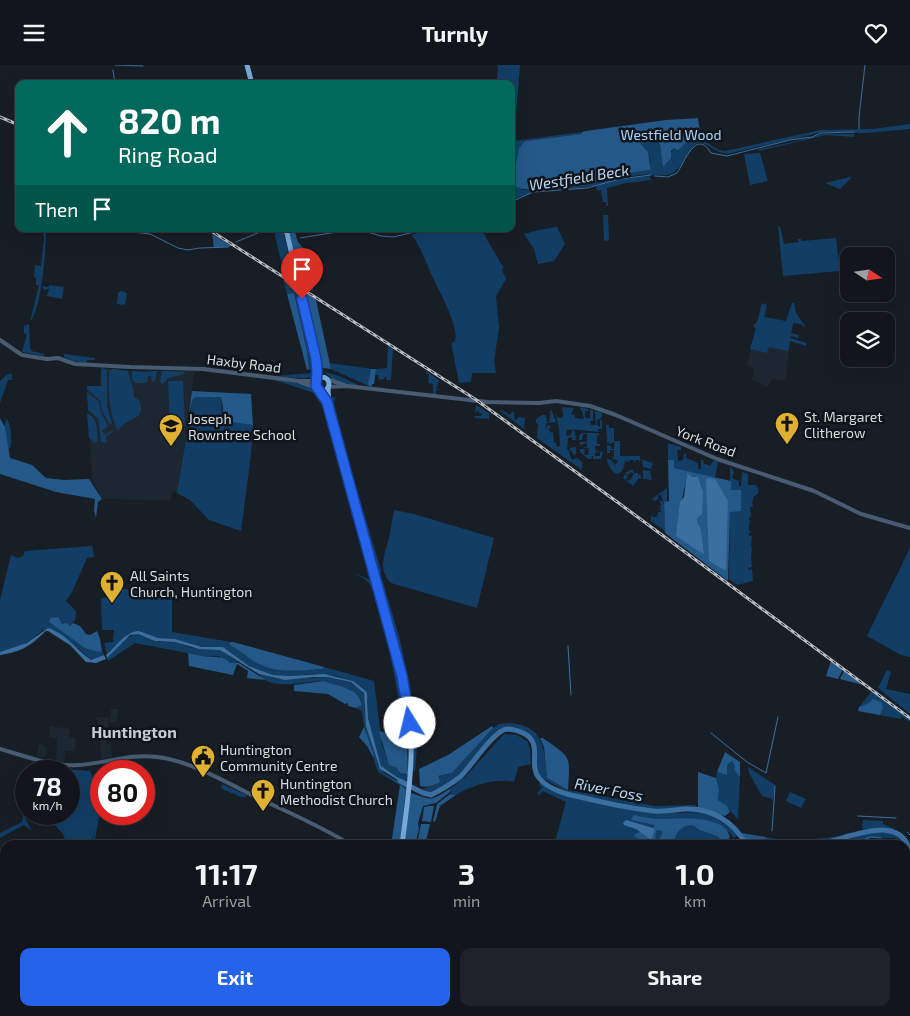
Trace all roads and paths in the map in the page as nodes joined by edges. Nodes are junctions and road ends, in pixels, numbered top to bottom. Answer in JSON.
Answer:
{"nodes":[{"id":1,"x":248,"y":65,"type":"edge"},
{"id":2,"x":251,"y":80,"type":"edge"},
{"id":3,"x":287,"y":232,"type":"edge"},
{"id":4,"x":0,"y":340,"type":"edge"},
{"id":5,"x":316,"y":359,"type":"junction"},
{"id":6,"x":326,"y":378,"type":"junction"},
{"id":7,"x":316,"y":380,"type":"junction"},
{"id":8,"x":299,"y":381,"type":"junction"},
{"id":9,"x":347,"y":386,"type":"junction"},
{"id":10,"x":328,"y":388,"type":"junction"},
{"id":11,"x":318,"y":389,"type":"junction"},
{"id":12,"x":327,"y":402,"type":"junction"},
{"id":13,"x":910,"y":528,"type":"edge"},
{"id":14,"x":0,"y":749,"type":"edge"},
{"id":15,"x":342,"y":840,"type":"edge"},
{"id":16,"x":403,"y":840,"type":"edge"}],
"edges":[{"from":1,"to":2,"type":"highway"},
{"from":3,"to":5,"type":"highway","bridge":true},
{"from":4,"to":8,"type":"street","name":"Haxby Road"},
{"from":5,"to":6,"type":"highway"},
{"from":5,"to":7,"type":"highway"},
{"from":6,"to":7,"type":"highway"},
{"from":6,"to":9,"type":"street","name":"York Road"},
{"from":6,"to":10,"type":"highway"},
{"from":7,"to":8,"type":"street","name":"Haxby Road"},
{"from":7,"to":11,"type":"highway"},
{"from":8,"to":11,"type":"street","name":"Haxby Road"},
{"from":9,"to":10,"type":"street","name":"York Road"},
{"from":9,"to":13,"type":"street","name":"York Road"},
{"from":10,"to":11,"type":"highway"},
{"from":10,"to":12,"type":"highway"},
{"from":11,"to":12,"type":"highway"},
{"from":12,"to":16,"type":"highway"},
{"from":14,"to":15,"type":"street"}]}
